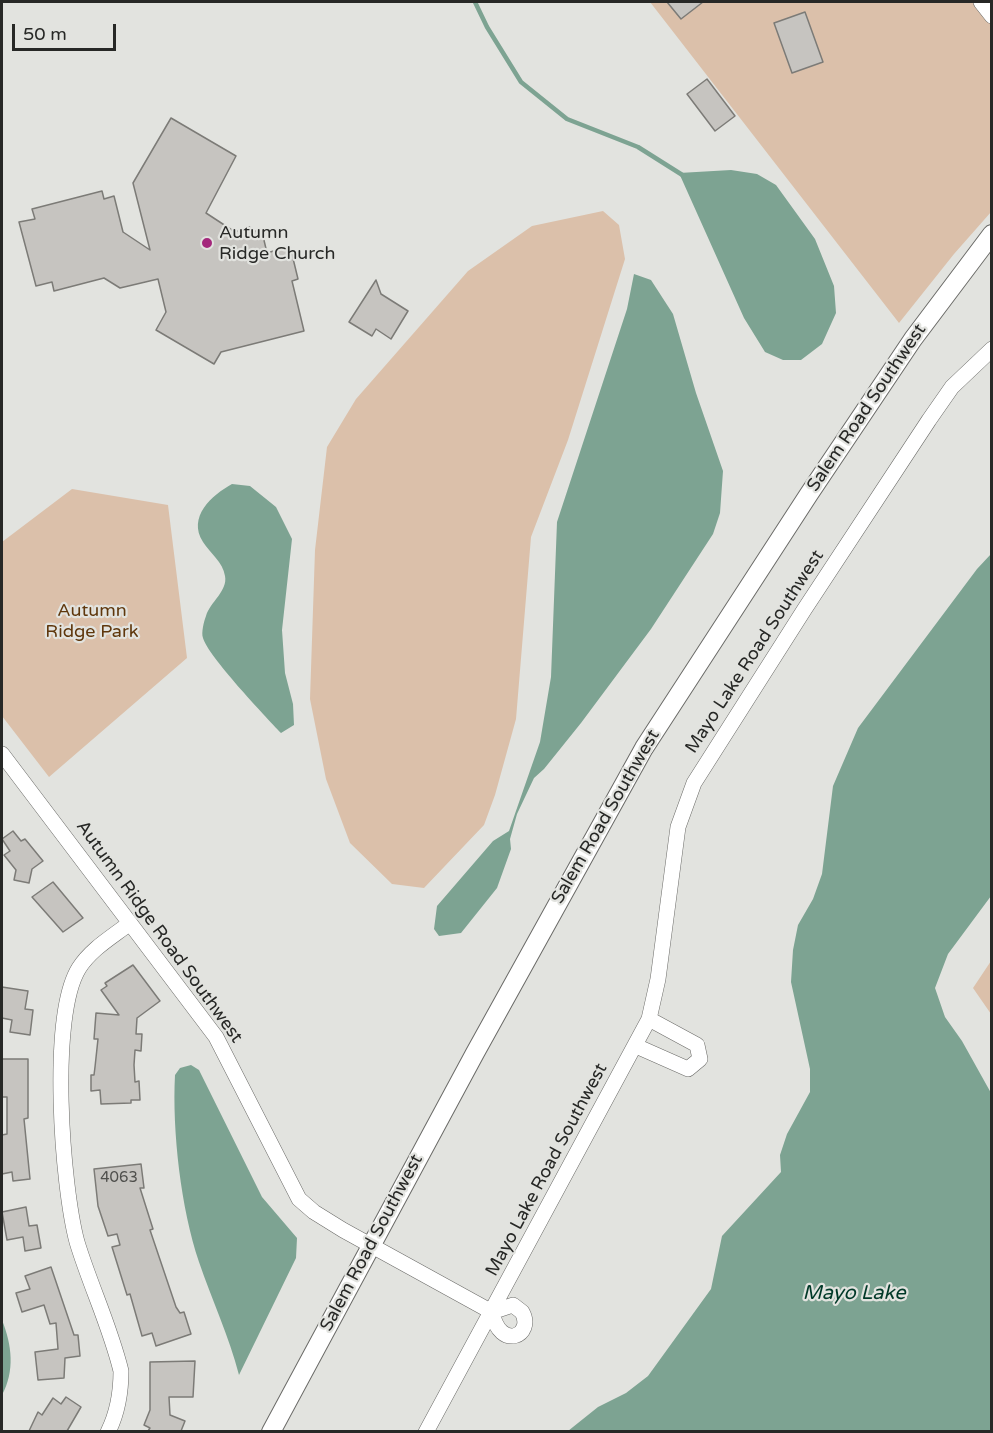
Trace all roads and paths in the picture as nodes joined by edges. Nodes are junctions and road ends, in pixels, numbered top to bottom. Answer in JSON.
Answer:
{"nodes":[{"id":1,"x":981,"y":2,"type":"edge"},
{"id":2,"x":992,"y":16,"type":"edge"},
{"id":3,"x":992,"y":234,"type":"edge"},
{"id":4,"x":992,"y":350,"type":"edge"},
{"id":5,"x":2,"y":754,"type":"edge"},
{"id":6,"x":130,"y":923,"type":"junction"},
{"id":7,"x":649,"y":1019,"type":"junction"},
{"id":8,"x":636,"y":1046,"type":"junction"},
{"id":9,"x":371,"y":1246,"type":"junction"},
{"id":10,"x":492,"y":1312,"type":"junction"},
{"id":11,"x":108,"y":1431,"type":"edge"},
{"id":12,"x":271,"y":1431,"type":"edge"},
{"id":13,"x":426,"y":1431,"type":"edge"}],
"edges":[{"from":1,"to":2,"type":"street"},
{"from":3,"to":9,"type":"main road","name":"Salem Road Southwest"},
{"from":4,"to":7,"type":"street","name":"Mayo Lake Road Southwest"},
{"from":5,"to":6,"type":"street","name":"Autumn Ridge Road Southwest"},
{"from":6,"to":9,"type":"street","name":"Autumn Ridge Road Southwest"},
{"from":6,"to":11,"type":"street"},
{"from":7,"to":8,"type":"street","name":"Mayo Lake Road Southwest"},
{"from":7,"to":8,"type":"street"},
{"from":8,"to":10,"type":"street","name":"Mayo Lake Road Southwest"},
{"from":9,"to":10,"type":"street","name":"Autumn Ridge Road Southwest"},
{"from":9,"to":12,"type":"main road","name":"Salem Road Southwest"},
{"from":10,"to":13,"type":"street","name":"Mayo Lake Road Southwest"}]}
